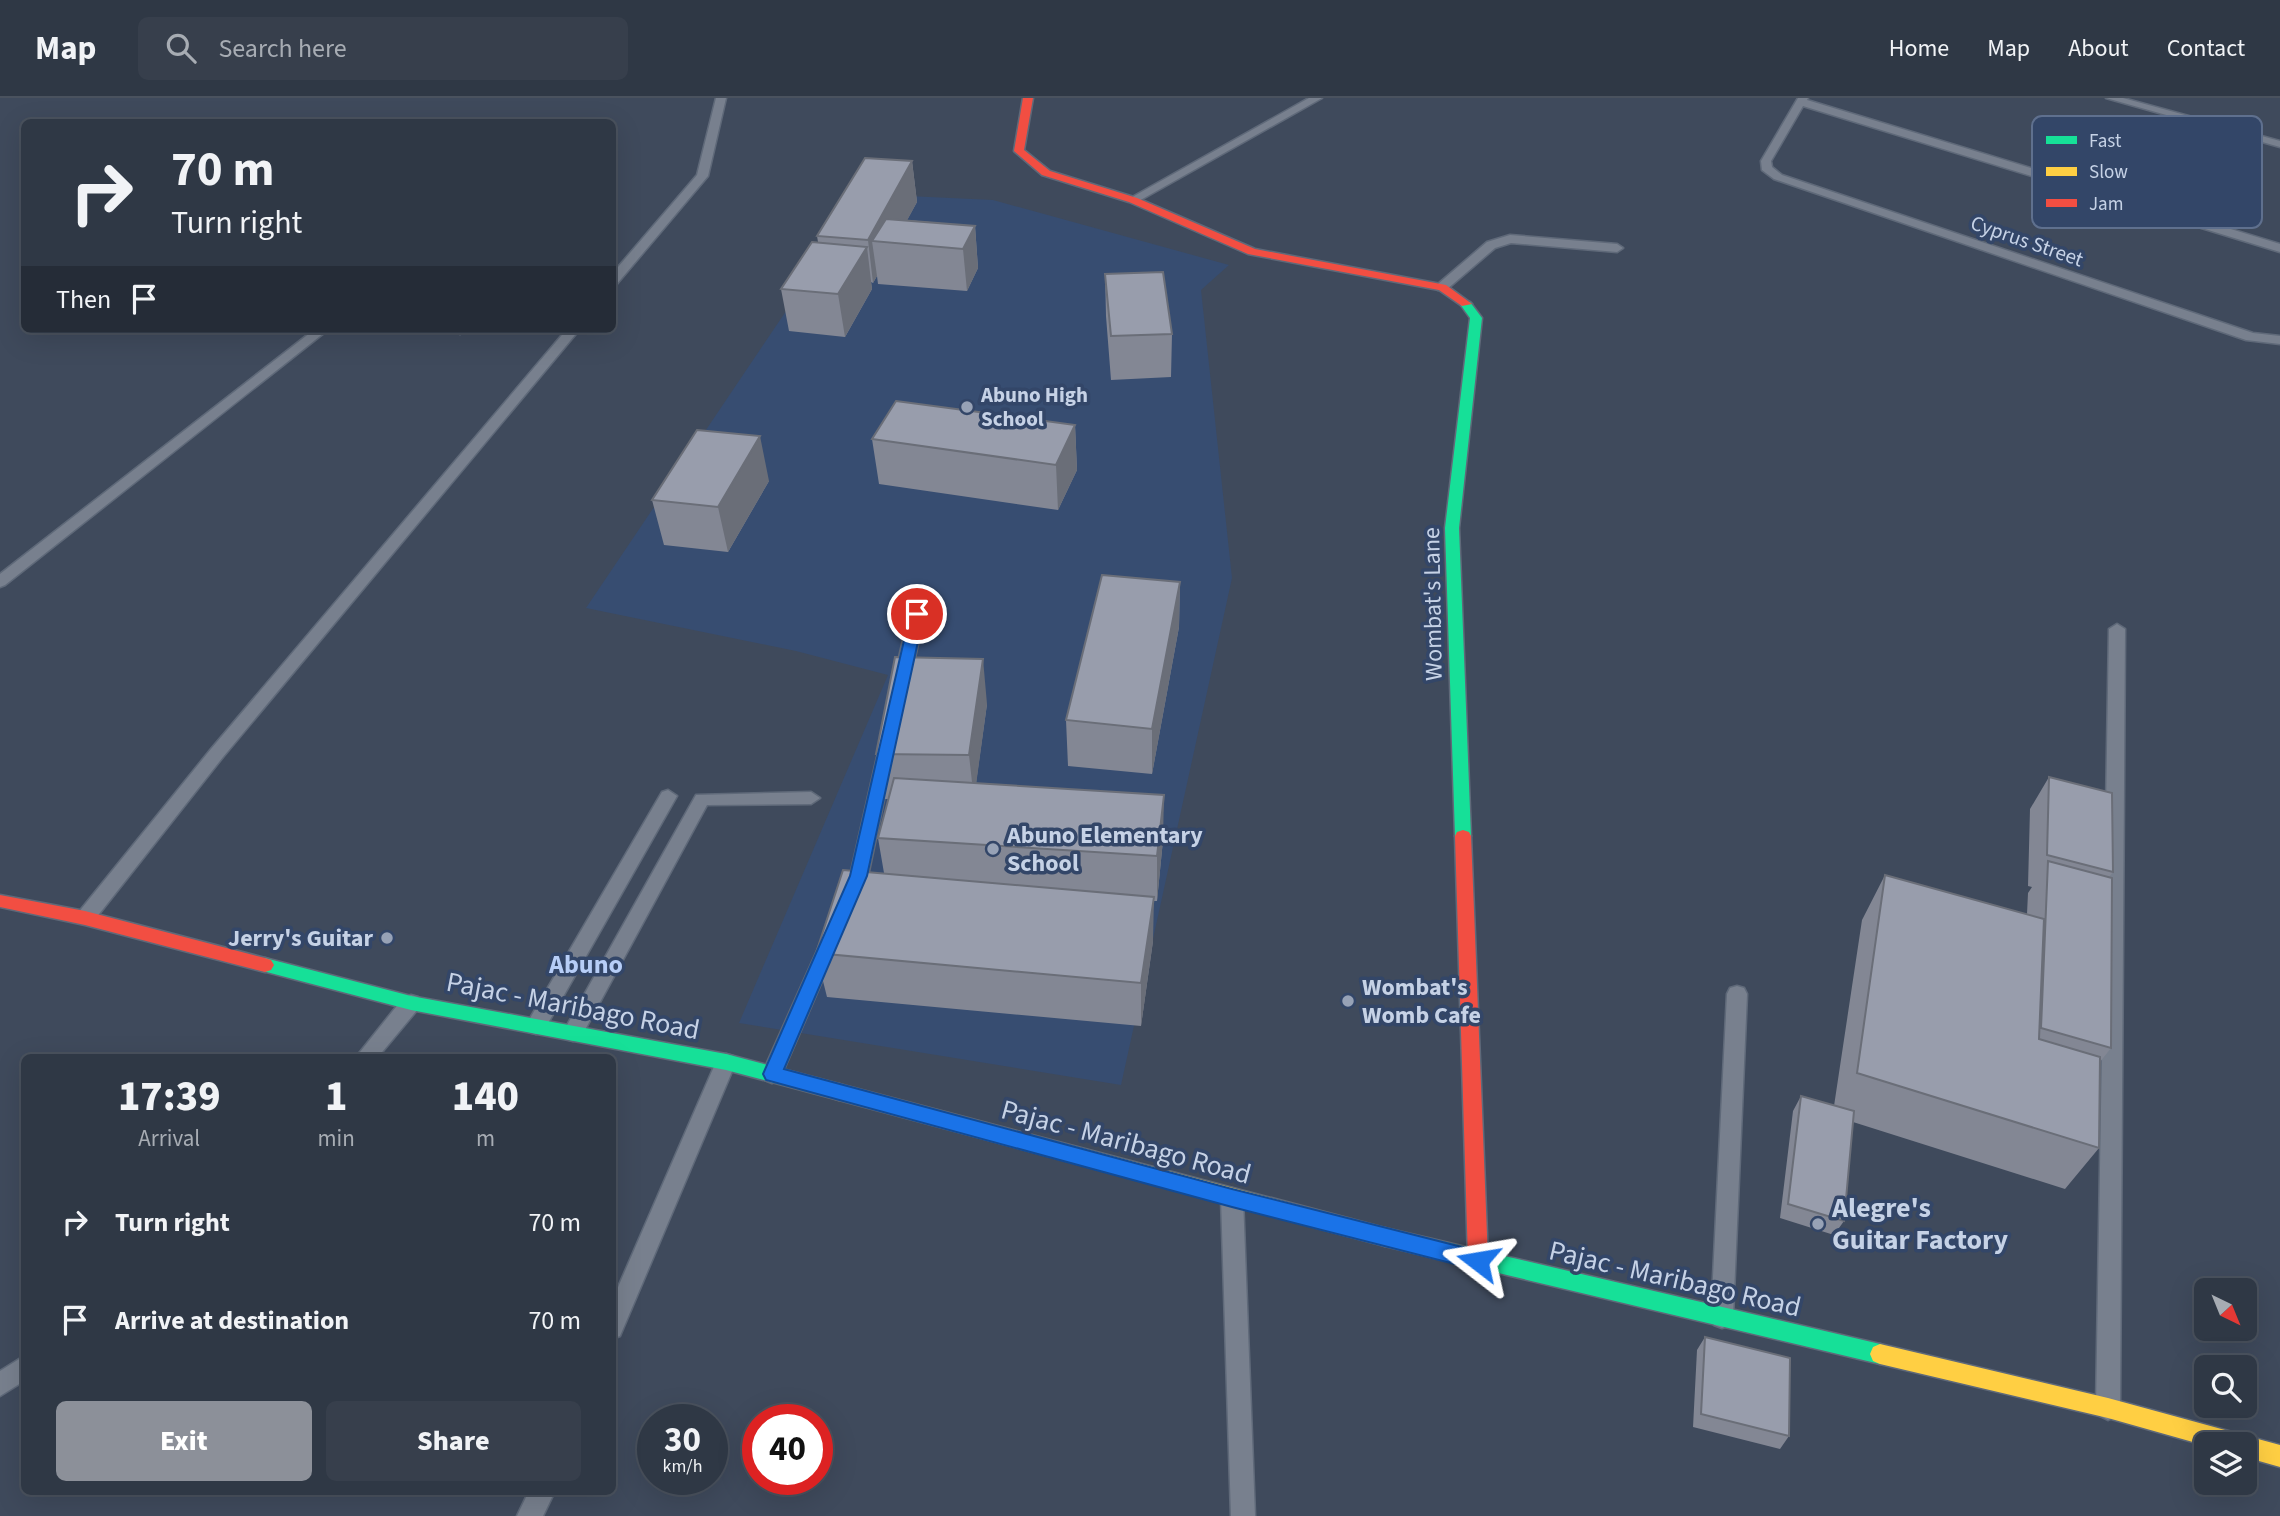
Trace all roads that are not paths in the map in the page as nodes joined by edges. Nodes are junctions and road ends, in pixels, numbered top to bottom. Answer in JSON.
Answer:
{"nodes":[{"id":1,"x":721,"y":98,"type":"edge"},
{"id":2,"x":1028,"y":98,"type":"edge"},
{"id":3,"x":1317,"y":98,"type":"edge"},
{"id":4,"x":2111,"y":98,"type":"edge"},
{"id":5,"x":2158,"y":98,"type":"edge"},
{"id":6,"x":1802,"y":100,"type":"edge"},
{"id":7,"x":2184,"y":116,"type":"edge"},
{"id":8,"x":2194,"y":116,"type":"edge"},
{"id":9,"x":2262,"y":139,"type":"edge"},
{"id":10,"x":2280,"y":144,"type":"edge"},
{"id":11,"x":2032,"y":171,"type":"edge"},
{"id":12,"x":1133,"y":200,"type":"junction"},
{"id":13,"x":2215,"y":228,"type":"edge"},
{"id":14,"x":1618,"y":248,"type":"dead end"},
{"id":15,"x":2280,"y":248,"type":"edge"},
{"id":16,"x":616,"y":277,"type":"edge"},
{"id":17,"x":1442,"y":287,"type":"junction"},
{"id":18,"x":318,"y":333,"type":"edge"},
{"id":19,"x":571,"y":333,"type":"edge"},
{"id":20,"x":2280,"y":340,"type":"edge"},
{"id":21,"x":0,"y":582,"type":"edge"},
{"id":22,"x":917,"y":614,"type":"dead end"},
{"id":23,"x":2117,"y":629,"type":"dead end"},
{"id":24,"x":899,"y":692,"type":"edge"},
{"id":25,"x":888,"y":745,"type":"edge"},
{"id":26,"x":668,"y":796,"type":"dead end"},
{"id":27,"x":811,"y":798,"type":"dead end"},
{"id":28,"x":0,"y":901,"type":"edge"},
{"id":29,"x":85,"y":918,"type":"junction"},
{"id":30,"x":1737,"y":994,"type":"dead end"},
{"id":31,"x":411,"y":1003,"type":"junction"},
{"id":32,"x":536,"y":1026,"type":"junction"},
{"id":33,"x":573,"y":1033,"type":"junction"},
{"id":34,"x":368,"y":1054,"type":"edge"},
{"id":35,"x":726,"y":1062,"type":"junction"},
{"id":36,"x":772,"y":1074,"type":"junction"},
{"id":37,"x":1232,"y":1198,"type":"junction"},
{"id":38,"x":1478,"y":1261,"type":"junction"},
{"id":39,"x":1723,"y":1317,"type":"junction"},
{"id":40,"x":616,"y":1319,"type":"edge"},
{"id":41,"x":21,"y":1369,"type":"edge"},
{"id":42,"x":0,"y":1385,"type":"edge"},
{"id":43,"x":2108,"y":1408,"type":"junction"},
{"id":44,"x":2194,"y":1432,"type":"edge"},
{"id":45,"x":2257,"y":1449,"type":"edge"},
{"id":46,"x":2280,"y":1456,"type":"edge"},
{"id":47,"x":541,"y":1495,"type":"edge"},
{"id":48,"x":529,"y":1516,"type":"edge"},
{"id":49,"x":1243,"y":1516,"type":"edge"}],
"edges":[{"from":1,"to":16,"type":"street"},
{"from":2,"to":12,"type":"street","name":"Wombat's Lane"},
{"from":3,"to":12,"type":"street"},
{"from":4,"to":7,"type":"street"},
{"from":5,"to":8,"type":"street"},
{"from":6,"to":11,"type":"street"},
{"from":6,"to":20,"type":"street","name":"Cyprus Street"},
{"from":9,"to":10,"type":"street"},
{"from":12,"to":17,"type":"street","name":"Wombat's Lane"},
{"from":13,"to":15,"type":"street"},
{"from":14,"to":17,"type":"street"},
{"from":17,"to":38,"type":"street","name":"Wombat's Lane"},
{"from":18,"to":21,"type":"street"},
{"from":19,"to":29,"type":"street"},
{"from":22,"to":24,"type":"street"},
{"from":23,"to":43,"type":"street"},
{"from":25,"to":36,"type":"street"},
{"from":26,"to":32,"type":"street"},
{"from":27,"to":33,"type":"street"},
{"from":28,"to":29,"type":"street","name":"Pajac - Maribago Road"},
{"from":29,"to":31,"type":"street","name":"Pajac - Maribago Road"},
{"from":30,"to":39,"type":"street"},
{"from":31,"to":32,"type":"street","name":"Pajac - Maribago Road"},
{"from":31,"to":34,"type":"street"},
{"from":32,"to":33,"type":"street","name":"Pajac - Maribago Road"},
{"from":33,"to":35,"type":"street","name":"Pajac - Maribago Road"},
{"from":35,"to":36,"type":"street","name":"Pajac - Maribago Road"},
{"from":35,"to":40,"type":"street"},
{"from":36,"to":37,"type":"street","name":"Pajac - Maribago Road"},
{"from":37,"to":38,"type":"street","name":"Pajac - Maribago Road"},
{"from":37,"to":49,"type":"street"},
{"from":38,"to":39,"type":"street","name":"Pajac - Maribago Road"},
{"from":39,"to":43,"type":"street","name":"Pajac - Maribago Road"},
{"from":41,"to":42,"type":"street"},
{"from":43,"to":44,"type":"street","name":"Pajac - Maribago Road"},
{"from":45,"to":46,"type":"street"},
{"from":47,"to":48,"type":"street"}]}
